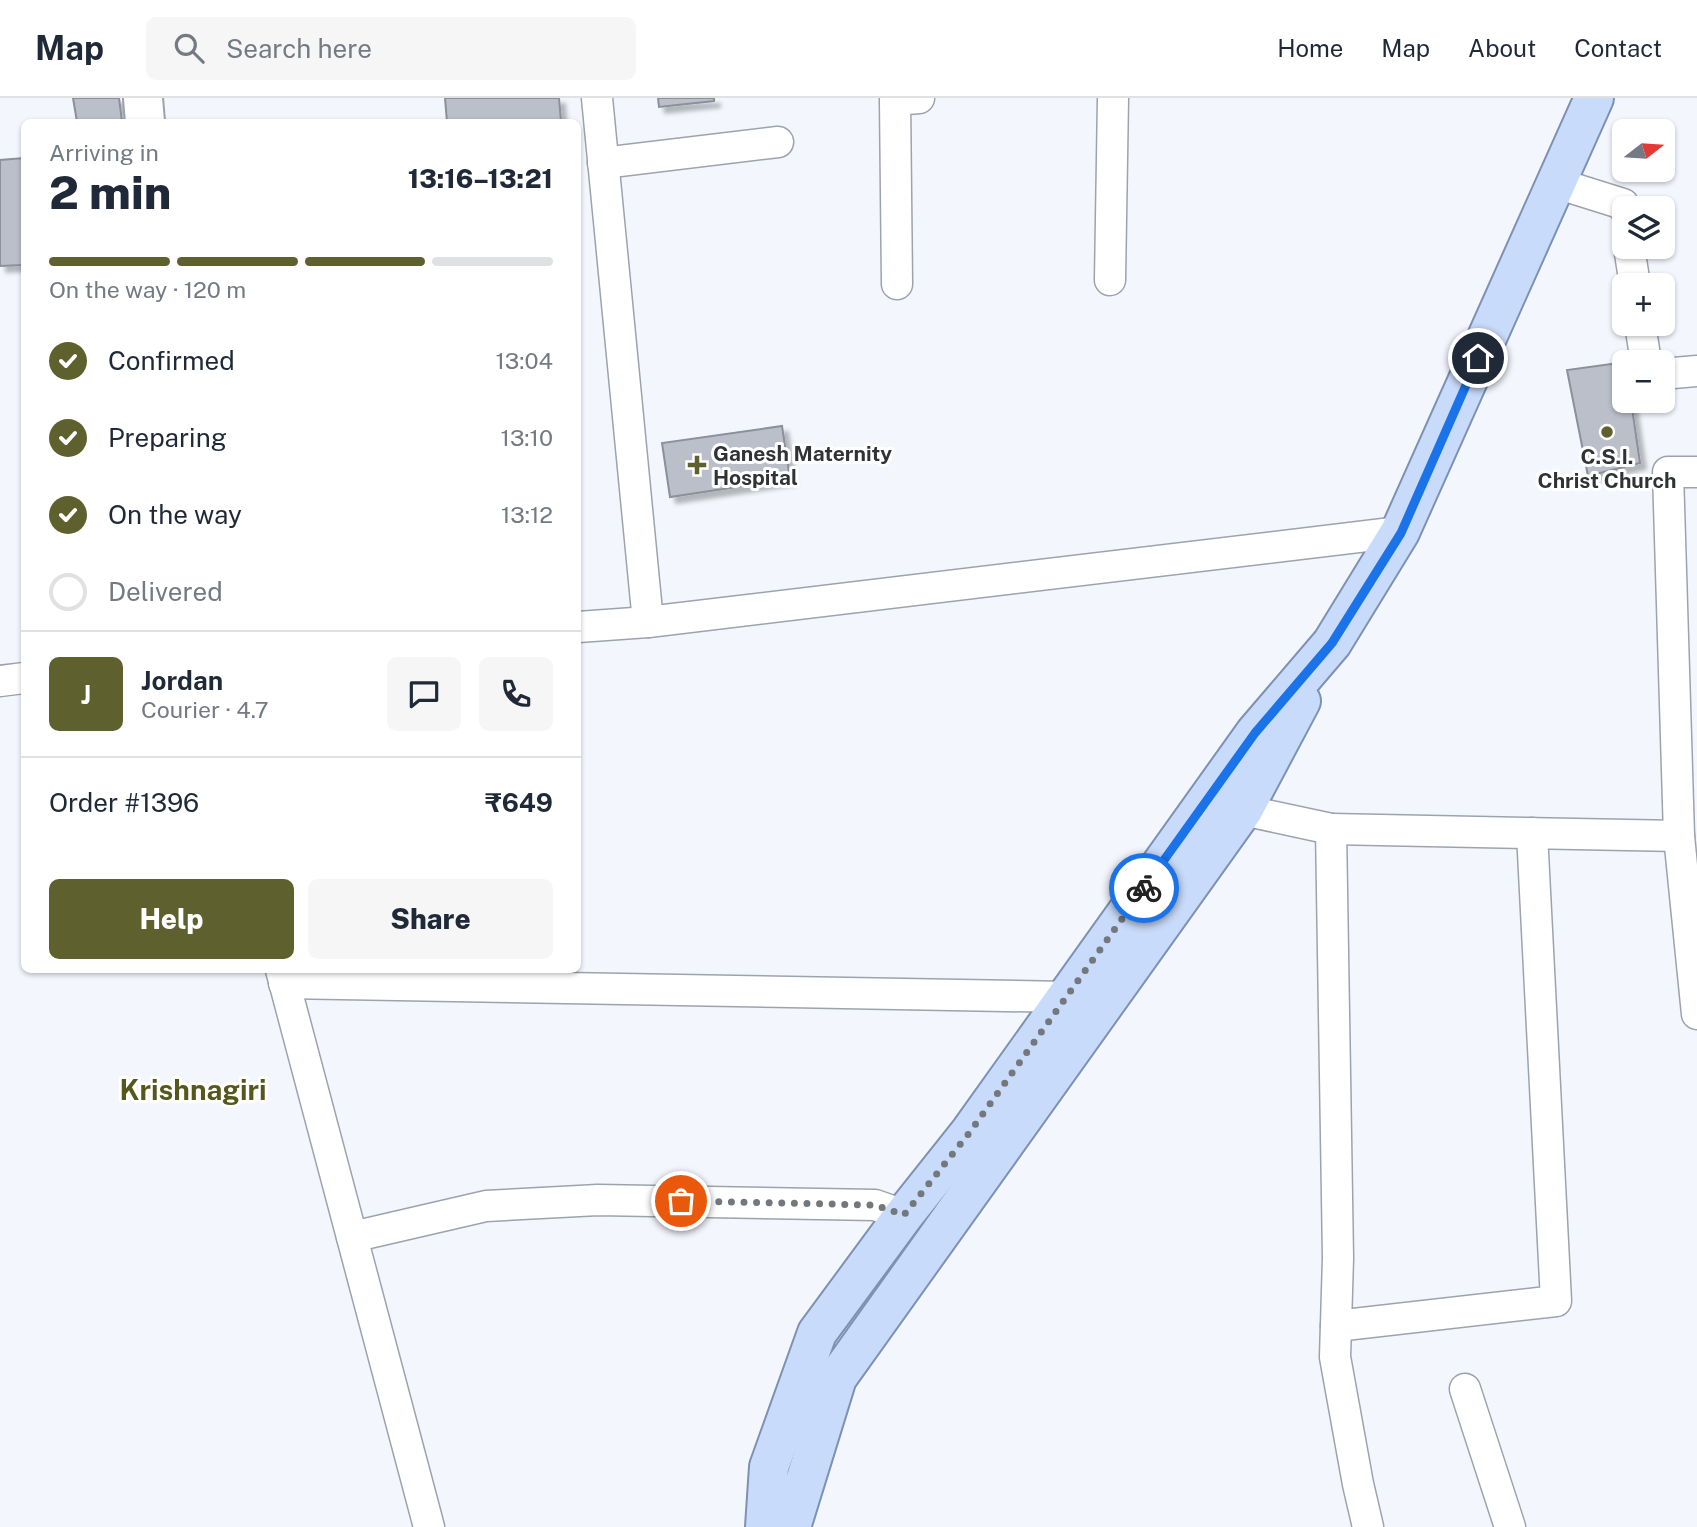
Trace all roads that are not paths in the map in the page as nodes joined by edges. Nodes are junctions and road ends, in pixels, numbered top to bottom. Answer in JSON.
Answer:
{"nodes":[{"id":1,"x":143,"y":98,"type":"edge"},
{"id":2,"x":597,"y":98,"type":"edge"},
{"id":3,"x":919,"y":98,"type":"edge"},
{"id":4,"x":1113,"y":98,"type":"edge"},
{"id":5,"x":1594,"y":98,"type":"edge"},
{"id":6,"x":145,"y":119,"type":"edge"},
{"id":7,"x":778,"y":142,"type":"dead end"},
{"id":8,"x":603,"y":163,"type":"junction"},
{"id":9,"x":1556,"y":183,"type":"junction"},
{"id":10,"x":1612,"y":201,"type":"edge"},
{"id":11,"x":1110,"y":280,"type":"dead end"},
{"id":12,"x":897,"y":284,"type":"dead end"},
{"id":13,"x":1697,"y":371,"type":"edge"},
{"id":14,"x":1675,"y":373,"type":"edge"},
{"id":15,"x":1697,"y":472,"type":"edge"},
{"id":16,"x":1401,"y":533,"type":"junction"},
{"id":17,"x":648,"y":622,"type":"junction"},
{"id":18,"x":581,"y":627,"type":"edge"},
{"id":19,"x":1332,"y":643,"type":"junction"},
{"id":20,"x":21,"y":678,"type":"edge"},
{"id":21,"x":0,"y":681,"type":"edge"},
{"id":22,"x":1243,"y":810,"type":"junction"},
{"id":23,"x":1331,"y":829,"type":"junction"},
{"id":24,"x":1532,"y":833,"type":"junction"},
{"id":25,"x":1679,"y":836,"type":"junction"},
{"id":26,"x":282,"y":976,"type":"edge"},
{"id":27,"x":1067,"y":997,"type":"junction"},
{"id":28,"x":1697,"y":1014,"type":"edge"},
{"id":29,"x":904,"y":1215,"type":"junction"},
{"id":30,"x":352,"y":1237,"type":"junction"},
{"id":31,"x":1336,"y":1326,"type":"junction"},
{"id":32,"x":1465,"y":1389,"type":"dead end"},
{"id":33,"x":782,"y":1525,"type":"edge"},
{"id":34,"x":429,"y":1527,"type":"edge"},
{"id":35,"x":1368,"y":1527,"type":"edge"},
{"id":36,"x":1510,"y":1527,"type":"edge"}],
"edges":[{"from":1,"to":6,"type":"street"},
{"from":2,"to":8,"type":"street"},
{"from":3,"to":12,"type":"street"},
{"from":4,"to":11,"type":"street"},
{"from":5,"to":9,"type":"main road"},
{"from":7,"to":8,"type":"street"},
{"from":8,"to":17,"type":"street"},
{"from":9,"to":10,"type":"street"},
{"from":9,"to":16,"type":"main road"},
{"from":13,"to":14,"type":"street"},
{"from":15,"to":25,"type":"street"},
{"from":16,"to":17,"type":"street"},
{"from":16,"to":19,"type":"main road"},
{"from":17,"to":18,"type":"street"},
{"from":19,"to":22,"type":"main road"},
{"from":19,"to":27,"type":"main road"},
{"from":20,"to":21,"type":"street"},
{"from":22,"to":23,"type":"street"},
{"from":22,"to":33,"type":"main road"},
{"from":23,"to":24,"type":"street"},
{"from":23,"to":31,"type":"street"},
{"from":24,"to":25,"type":"street"},
{"from":24,"to":31,"type":"street"},
{"from":25,"to":28,"type":"street"},
{"from":26,"to":27,"type":"street"},
{"from":26,"to":30,"type":"street"},
{"from":27,"to":29,"type":"main road"},
{"from":29,"to":30,"type":"street"},
{"from":29,"to":33,"type":"main road"},
{"from":30,"to":34,"type":"street"},
{"from":31,"to":35,"type":"street"},
{"from":32,"to":36,"type":"street"}]}
